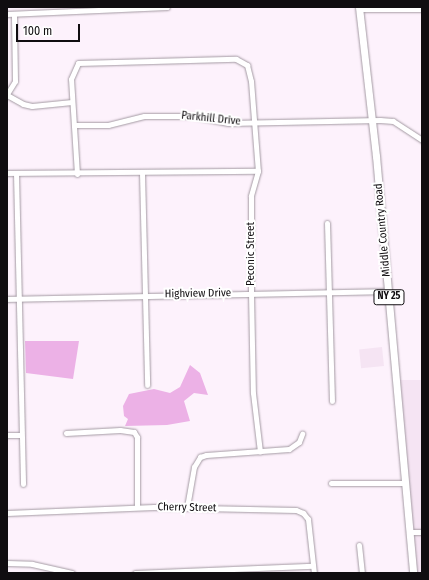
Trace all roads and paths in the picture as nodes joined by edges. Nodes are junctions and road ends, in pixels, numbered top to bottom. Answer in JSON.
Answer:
{"nodes":[{"id":1,"x":167,"y":7,"type":"edge"},
{"id":2,"x":359,"y":8,"type":"edge"},
{"id":3,"x":37,"y":9,"type":"edge"},
{"id":4,"x":422,"y":9,"type":"edge"},
{"id":5,"x":7,"y":14,"type":"edge"},
{"id":6,"x":14,"y":14,"type":"junction"},
{"id":7,"x":7,"y":94,"type":"edge"},
{"id":8,"x":72,"y":102,"type":"junction"},
{"id":9,"x":372,"y":120,"type":"junction"},
{"id":10,"x":254,"y":123,"type":"junction"},
{"id":11,"x":75,"y":125,"type":"junction"},
{"id":12,"x":422,"y":140,"type":"edge"},
{"id":13,"x":258,"y":171,"type":"junction"},
{"id":14,"x":7,"y":173,"type":"edge"},
{"id":15,"x":16,"y":173,"type":"junction"},
{"id":16,"x":142,"y":173,"type":"junction"},
{"id":17,"x":77,"y":174,"type":"junction"},
{"id":18,"x":327,"y":223,"type":"dead end"},
{"id":19,"x":389,"y":291,"type":"junction"},
{"id":20,"x":329,"y":292,"type":"junction"},
{"id":21,"x":251,"y":293,"type":"junction"},
{"id":22,"x":145,"y":296,"type":"junction"},
{"id":23,"x":7,"y":299,"type":"edge"},
{"id":24,"x":19,"y":299,"type":"junction"},
{"id":25,"x":147,"y":385,"type":"dead end"},
{"id":26,"x":332,"y":401,"type":"dead end"},
{"id":27,"x":66,"y":433,"type":"dead end"},
{"id":28,"x":302,"y":434,"type":"dead end"},
{"id":29,"x":7,"y":435,"type":"edge"},
{"id":30,"x":21,"y":435,"type":"junction"},
{"id":31,"x":260,"y":452,"type":"junction"},
{"id":32,"x":405,"y":483,"type":"junction"},
{"id":33,"x":23,"y":484,"type":"dead end"},
{"id":34,"x":331,"y":484,"type":"dead end"},
{"id":35,"x":138,"y":507,"type":"junction"},
{"id":36,"x":187,"y":507,"type":"junction"},
{"id":37,"x":7,"y":513,"type":"edge"},
{"id":38,"x":409,"y":532,"type":"junction"},
{"id":39,"x":422,"y":532,"type":"edge"},
{"id":40,"x":360,"y":545,"type":"dead end"},
{"id":41,"x":7,"y":563,"type":"edge"},
{"id":42,"x":313,"y":566,"type":"junction"},
{"id":43,"x":72,"y":573,"type":"edge"},
{"id":44,"x":135,"y":573,"type":"edge"},
{"id":45,"x":314,"y":573,"type":"edge"},
{"id":46,"x":362,"y":573,"type":"edge"},
{"id":47,"x":413,"y":573,"type":"edge"}],
"edges":[{"from":1,"to":3,"type":"street"},
{"from":2,"to":4,"type":"street"},
{"from":2,"to":9,"type":"main road","name":"Middle Country Road","number":"NY 25"},
{"from":3,"to":6,"type":"street"},
{"from":5,"to":6,"type":"street"},
{"from":6,"to":7,"type":"street"},
{"from":7,"to":8,"type":"street"},
{"from":8,"to":10,"type":"street","name":"Peconic Street"},
{"from":8,"to":11,"type":"street"},
{"from":9,"to":10,"type":"street","name":"Parkhill Drive"},
{"from":9,"to":12,"type":"street","name":"Parkhill Drive"},
{"from":9,"to":19,"type":"main road","name":"Middle Country Road","number":"NY 25"},
{"from":10,"to":11,"type":"street","name":"Parkhill Drive"},
{"from":10,"to":13,"type":"street","name":"Peconic Street"},
{"from":11,"to":17,"type":"street"},
{"from":13,"to":16,"type":"street"},
{"from":13,"to":21,"type":"street","name":"Peconic Street"},
{"from":14,"to":15,"type":"street"},
{"from":15,"to":17,"type":"street"},
{"from":15,"to":24,"type":"street"},
{"from":16,"to":17,"type":"street"},
{"from":16,"to":22,"type":"street"},
{"from":18,"to":20,"type":"street"},
{"from":19,"to":20,"type":"street","name":"Highview Drive"},
{"from":19,"to":32,"type":"main road","name":"Middle Country Road","number":"NY 25"},
{"from":20,"to":21,"type":"street","name":"Highview Drive"},
{"from":20,"to":26,"type":"street"},
{"from":21,"to":22,"type":"street","name":"Highview Drive"},
{"from":21,"to":31,"type":"street","name":"Peconic Street"},
{"from":22,"to":24,"type":"street","name":"Highview Drive"},
{"from":22,"to":25,"type":"street"},
{"from":23,"to":24,"type":"street","name":"Highview Drive"},
{"from":24,"to":30,"type":"street"},
{"from":27,"to":35,"type":"street"},
{"from":28,"to":31,"type":"street"},
{"from":29,"to":30,"type":"street"},
{"from":30,"to":33,"type":"street"},
{"from":31,"to":36,"type":"street"},
{"from":32,"to":34,"type":"street"},
{"from":32,"to":38,"type":"main road","name":"Middle Country Road","number":"NY 25"},
{"from":35,"to":36,"type":"street","name":"Cherry Street"},
{"from":35,"to":37,"type":"street","name":"Cherry Street"},
{"from":36,"to":42,"type":"street","name":"Cherry Street"},
{"from":38,"to":39,"type":"street"},
{"from":38,"to":47,"type":"main road","name":"Middle Country Road","number":"NY 25"},
{"from":40,"to":46,"type":"street"},
{"from":41,"to":43,"type":"street"},
{"from":42,"to":44,"type":"street"},
{"from":42,"to":45,"type":"street","name":"Cherry Street"}]}
